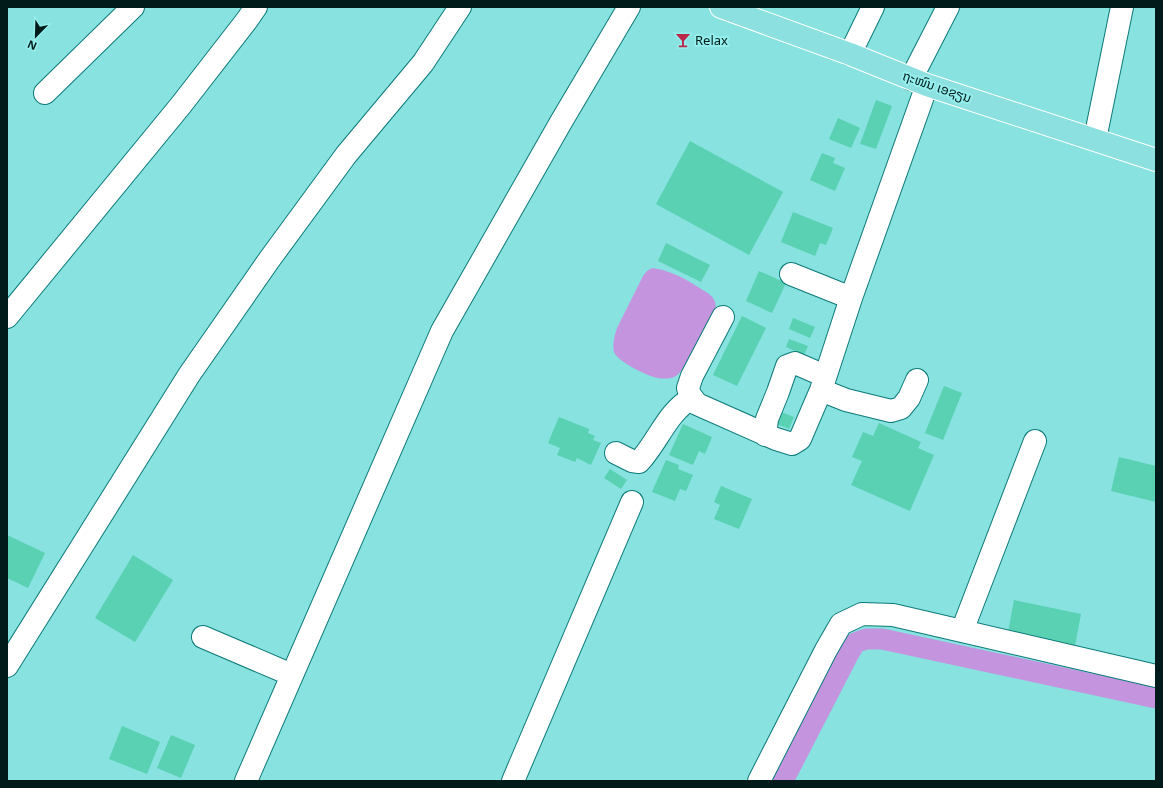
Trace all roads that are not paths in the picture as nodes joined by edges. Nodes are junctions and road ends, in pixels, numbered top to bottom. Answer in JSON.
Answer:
{"nodes":[{"id":1,"x":133,"y":7,"type":"edge"},
{"id":2,"x":256,"y":7,"type":"edge"},
{"id":3,"x":460,"y":7,"type":"edge"},
{"id":4,"x":628,"y":7,"type":"edge"},
{"id":5,"x":721,"y":7,"type":"edge"},
{"id":6,"x":873,"y":7,"type":"edge"},
{"id":7,"x":948,"y":7,"type":"edge"},
{"id":8,"x":1122,"y":7,"type":"edge"},
{"id":9,"x":850,"y":54,"type":"junction"},
{"id":10,"x":919,"y":82,"type":"junction"},
{"id":11,"x":45,"y":93,"type":"dead end"},
{"id":12,"x":1095,"y":139,"type":"junction"},
{"id":13,"x":1156,"y":160,"type":"edge"},
{"id":14,"x":791,"y":274,"type":"dead end"},
{"id":15,"x":851,"y":298,"type":"junction"},
{"id":16,"x":7,"y":317,"type":"edge"},
{"id":17,"x":723,"y":317,"type":"dead end"},
{"id":18,"x":917,"y":380,"type":"dead end"},
{"id":19,"x":823,"y":383,"type":"junction"},
{"id":20,"x":692,"y":398,"type":"junction"},
{"id":21,"x":765,"y":435,"type":"junction"},
{"id":22,"x":1035,"y":441,"type":"dead end"},
{"id":23,"x":616,"y":453,"type":"dead end"},
{"id":24,"x":632,"y":502,"type":"dead end"},
{"id":25,"x":962,"y":630,"type":"junction"},
{"id":26,"x":203,"y":637,"type":"dead end"},
{"id":27,"x":7,"y":666,"type":"edge"},
{"id":28,"x":292,"y":675,"type":"junction"},
{"id":29,"x":1156,"y":676,"type":"edge"},
{"id":30,"x":246,"y":781,"type":"edge"},
{"id":31,"x":513,"y":781,"type":"edge"},
{"id":32,"x":759,"y":781,"type":"edge"}],
"edges":[{"from":1,"to":11,"type":"street"},
{"from":2,"to":16,"type":"street"},
{"from":3,"to":27,"type":"street"},
{"from":4,"to":28,"type":"street"},
{"from":5,"to":9,"type":"main road","name":"ຖະໜົນ ເອຊຽນ"},
{"from":6,"to":9,"type":"street"},
{"from":7,"to":10,"type":"street"},
{"from":8,"to":12,"type":"street"},
{"from":9,"to":10,"type":"main road","name":"ຖະໜົນ ເອຊຽນ"},
{"from":10,"to":12,"type":"main road","name":"ຖະໜົນ ເອຊຽນ"},
{"from":10,"to":15,"type":"street"},
{"from":12,"to":13,"type":"main road","name":"ຖະໜົນ ເອຊຽນ"},
{"from":14,"to":15,"type":"street"},
{"from":15,"to":19,"type":"street"},
{"from":17,"to":20,"type":"street"},
{"from":18,"to":19,"type":"street"},
{"from":19,"to":21,"type":"street"},
{"from":19,"to":21,"type":"street"},
{"from":20,"to":21,"type":"street"},
{"from":20,"to":23,"type":"street"},
{"from":22,"to":25,"type":"street"},
{"from":24,"to":31,"type":"street"},
{"from":25,"to":29,"type":"street"},
{"from":25,"to":32,"type":"street"},
{"from":26,"to":28,"type":"street"},
{"from":28,"to":30,"type":"street"}]}
